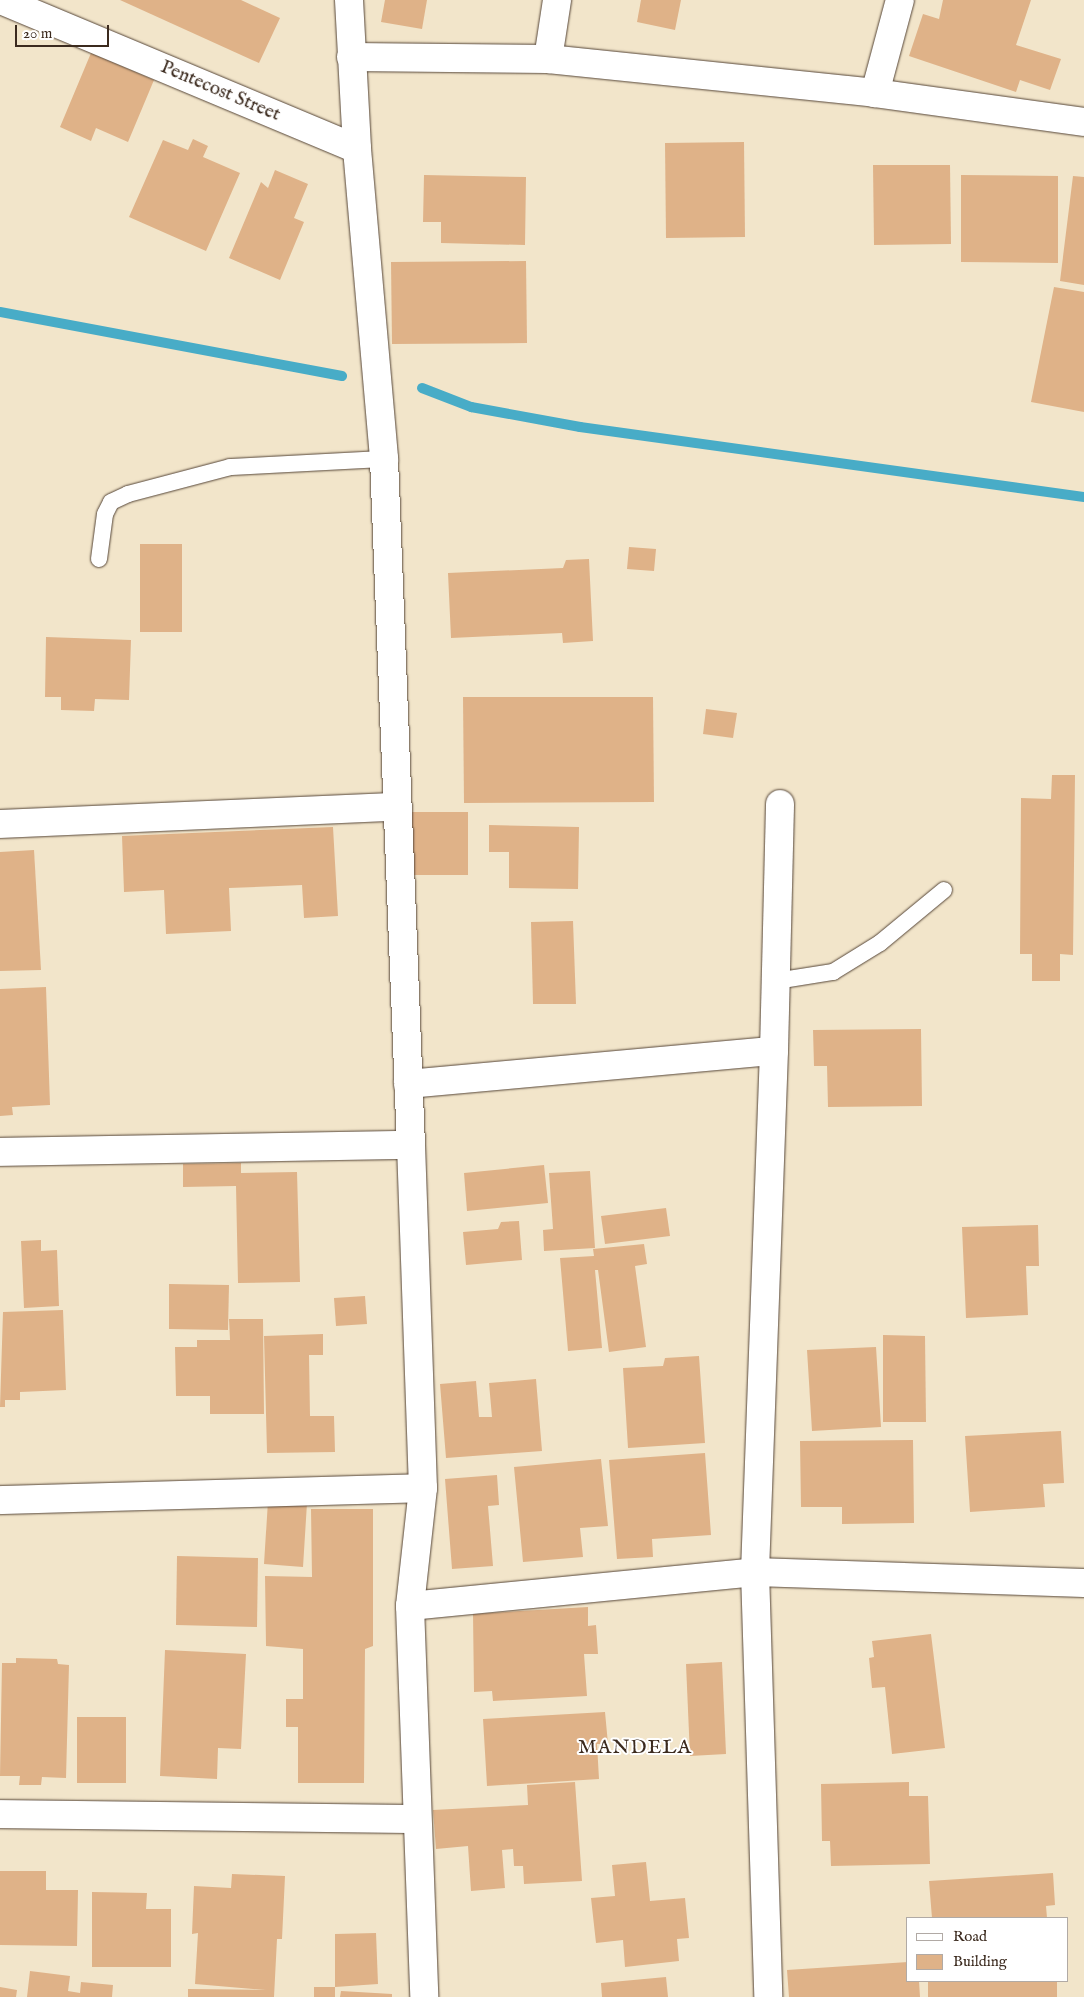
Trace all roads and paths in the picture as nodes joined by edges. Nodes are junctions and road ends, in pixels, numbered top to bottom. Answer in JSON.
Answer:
{"nodes":[{"id":1,"x":1,"y":0,"type":"edge"},
{"id":2,"x":349,"y":0,"type":"edge"},
{"id":3,"x":558,"y":0,"type":"edge"},
{"id":4,"x":900,"y":0,"type":"edge"},
{"id":5,"x":351,"y":57,"type":"junction"},
{"id":6,"x":548,"y":59,"type":"junction"},
{"id":7,"x":876,"y":93,"type":"junction"},
{"id":8,"x":1084,"y":122,"type":"edge"},
{"id":9,"x":357,"y":149,"type":"junction"},
{"id":10,"x":384,"y":459,"type":"junction"},
{"id":11,"x":99,"y":558,"type":"dead end"},
{"id":12,"x":780,"y":804,"type":"dead end"},
{"id":13,"x":396,"y":807,"type":"junction"},
{"id":14,"x":0,"y":824,"type":"edge"},
{"id":15,"x":944,"y":890,"type":"dead end"},
{"id":16,"x":776,"y":981,"type":"junction"},
{"id":17,"x":774,"y":1051,"type":"junction"},
{"id":18,"x":408,"y":1084,"type":"junction"},
{"id":19,"x":411,"y":1145,"type":"junction"},
{"id":20,"x":0,"y":1152,"type":"edge"},
{"id":21,"x":424,"y":1488,"type":"junction"},
{"id":22,"x":0,"y":1500,"type":"edge"},
{"id":23,"x":755,"y":1572,"type":"junction"},
{"id":24,"x":1084,"y":1584,"type":"edge"},
{"id":25,"x":410,"y":1606,"type":"junction"},
{"id":26,"x":0,"y":1814,"type":"edge"},
{"id":27,"x":416,"y":1818,"type":"junction"},
{"id":28,"x":424,"y":1997,"type":"edge"},
{"id":29,"x":768,"y":1997,"type":"edge"}],
"edges":[{"from":1,"to":9,"type":"street","name":"Pentecost Street"},
{"from":2,"to":5,"type":"street"},
{"from":3,"to":6,"type":"street"},
{"from":4,"to":7,"type":"street"},
{"from":5,"to":6,"type":"street"},
{"from":5,"to":9,"type":"street"},
{"from":6,"to":7,"type":"street"},
{"from":7,"to":8,"type":"street"},
{"from":9,"to":10,"type":"street"},
{"from":10,"to":11,"type":"lane"},
{"from":10,"to":13,"type":"street"},
{"from":12,"to":16,"type":"street"},
{"from":13,"to":14,"type":"street"},
{"from":13,"to":18,"type":"street"},
{"from":15,"to":16,"type":"lane"},
{"from":16,"to":17,"type":"street"},
{"from":17,"to":18,"type":"street"},
{"from":17,"to":23,"type":"street"},
{"from":18,"to":19,"type":"street"},
{"from":19,"to":20,"type":"street"},
{"from":19,"to":21,"type":"street"},
{"from":21,"to":22,"type":"street"},
{"from":21,"to":25,"type":"street"},
{"from":23,"to":24,"type":"street"},
{"from":23,"to":25,"type":"street"},
{"from":23,"to":29,"type":"street"},
{"from":25,"to":27,"type":"street"},
{"from":26,"to":27,"type":"street"},
{"from":27,"to":28,"type":"street"}]}
